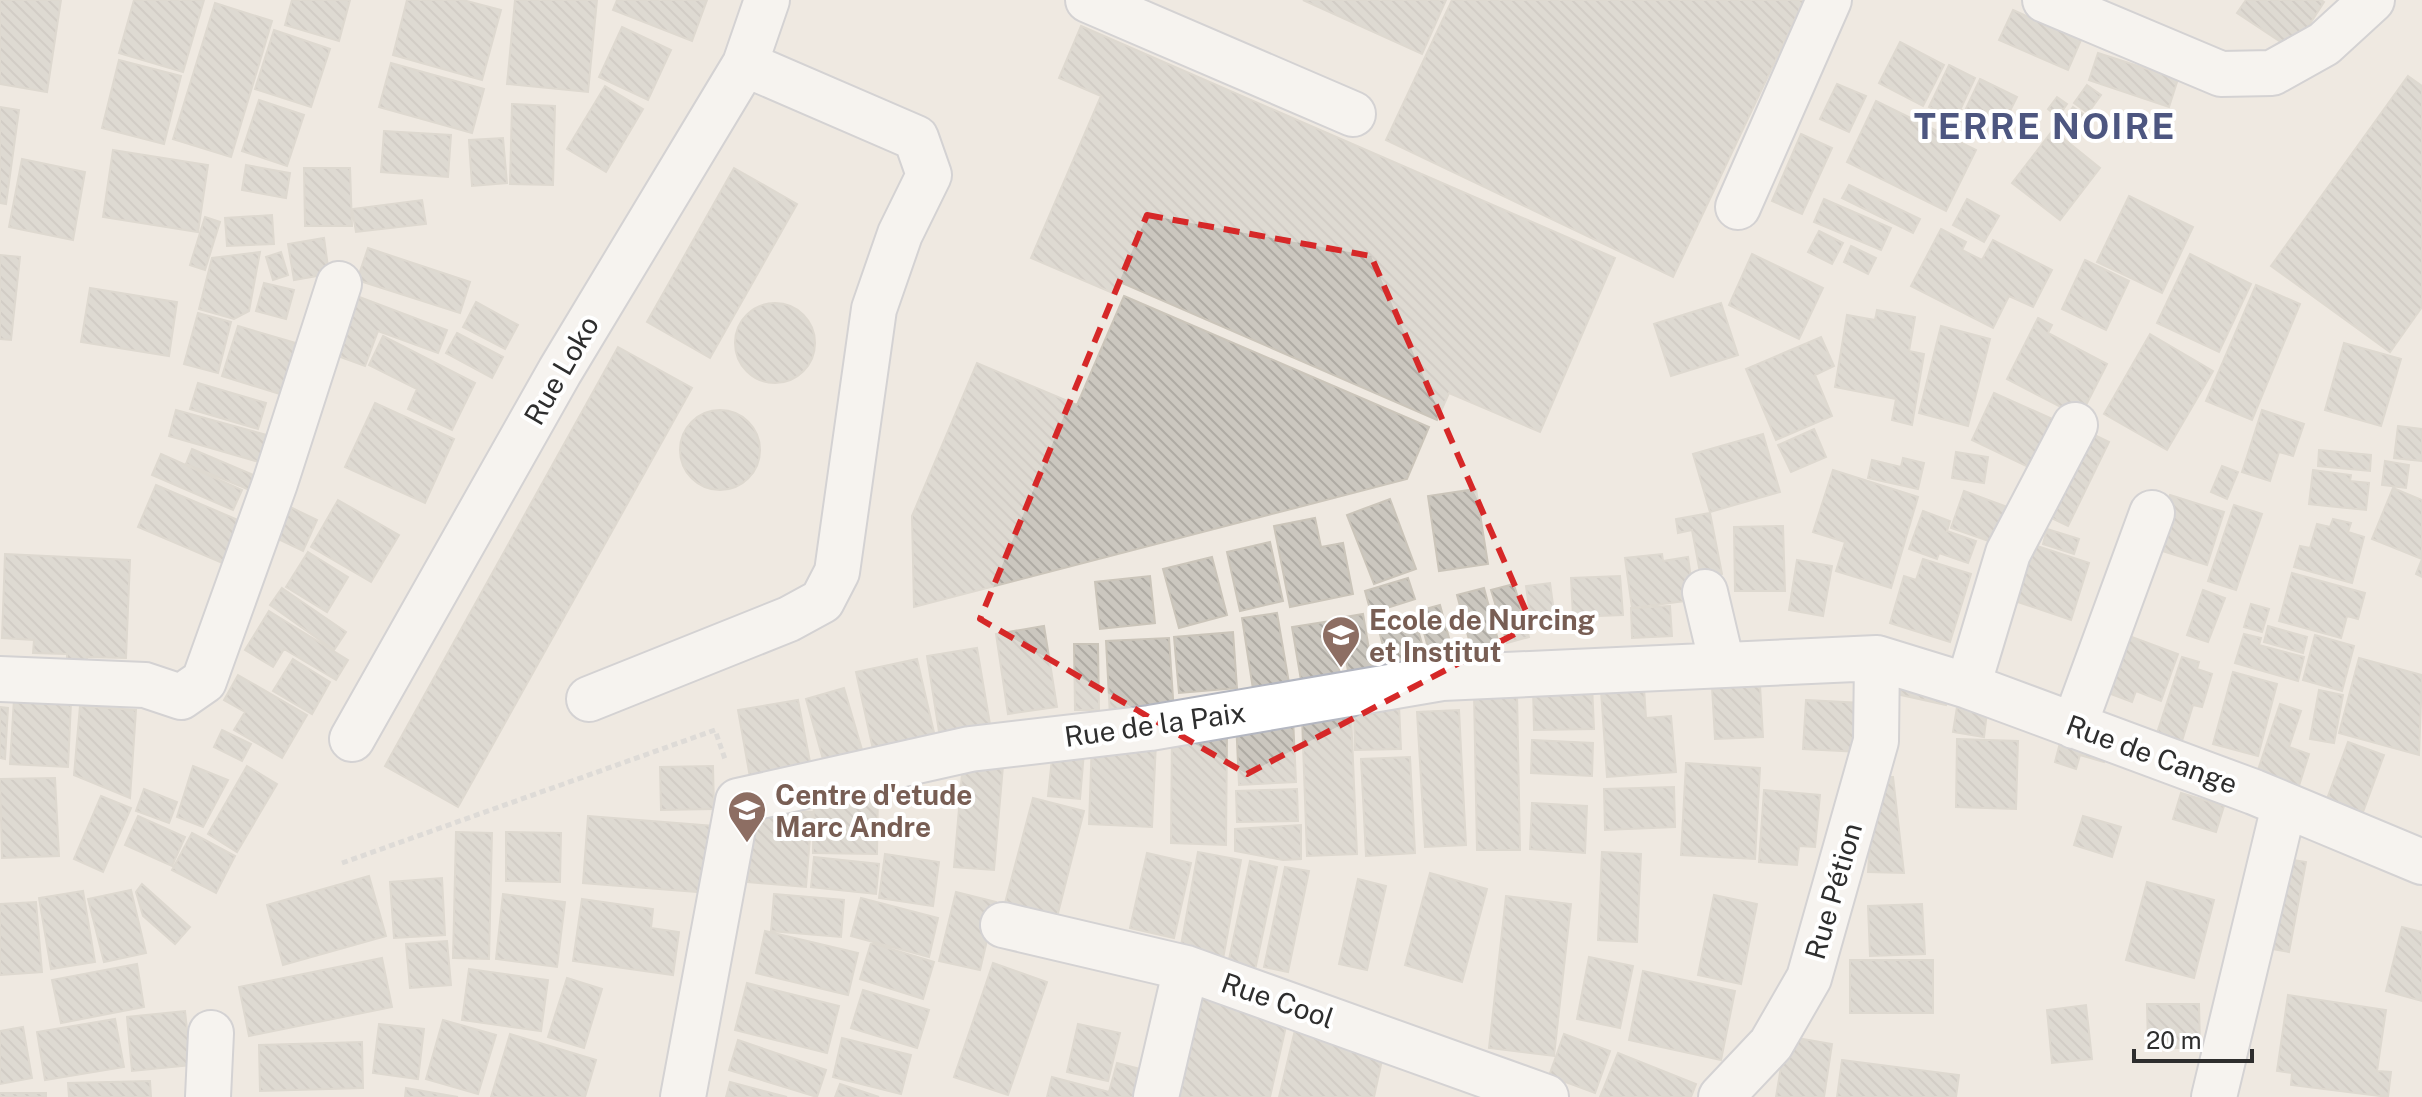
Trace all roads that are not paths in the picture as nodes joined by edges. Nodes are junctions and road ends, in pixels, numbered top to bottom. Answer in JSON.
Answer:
{"nodes":[{"id":1,"x":767,"y":0,"type":"edge"},
{"id":2,"x":1088,"y":0,"type":"edge"},
{"id":3,"x":1829,"y":0,"type":"edge"},
{"id":4,"x":2045,"y":0,"type":"edge"},
{"id":5,"x":2372,"y":0,"type":"edge"},
{"id":6,"x":745,"y":64,"type":"junction"},
{"id":7,"x":1353,"y":114,"type":"dead end"},
{"id":8,"x":1738,"y":207,"type":"dead end"},
{"id":9,"x":339,"y":284,"type":"dead end"},
{"id":10,"x":2075,"y":425,"type":"dead end"},
{"id":11,"x":2152,"y":513,"type":"dead end"},
{"id":12,"x":1705,"y":592,"type":"dead end"},
{"id":13,"x":1877,"y":658,"type":"junction"},
{"id":14,"x":1722,"y":664,"type":"junction"},
{"id":15,"x":0,"y":679,"type":"edge"},
{"id":16,"x":1968,"y":686,"type":"junction"},
{"id":17,"x":589,"y":699,"type":"dead end"},
{"id":18,"x":2074,"y":726,"type":"junction"},
{"id":19,"x":352,"y":739,"type":"dead end"},
{"id":20,"x":2284,"y":806,"type":"junction"},
{"id":21,"x":2422,"y":862,"type":"edge"},
{"id":22,"x":1003,"y":925,"type":"dead end"},
{"id":23,"x":1186,"y":968,"type":"junction"},
{"id":24,"x":211,"y":1033,"type":"dead end"},
{"id":25,"x":208,"y":1097,"type":"edge"},
{"id":26,"x":683,"y":1097,"type":"edge"},
{"id":27,"x":1156,"y":1097,"type":"edge"},
{"id":28,"x":1546,"y":1097,"type":"edge"},
{"id":29,"x":1721,"y":1097,"type":"edge"},
{"id":30,"x":2214,"y":1097,"type":"edge"}],
"edges":[{"from":1,"to":6,"type":"street","name":"Rue Loko"},
{"from":2,"to":7,"type":"street"},
{"from":3,"to":8,"type":"street"},
{"from":4,"to":5,"type":"street"},
{"from":6,"to":17,"type":"street"},
{"from":6,"to":19,"type":"street","name":"Rue Loko"},
{"from":9,"to":15,"type":"street"},
{"from":10,"to":16,"type":"street"},
{"from":11,"to":18,"type":"street"},
{"from":12,"to":14,"type":"street"},
{"from":13,"to":14,"type":"street","name":"Rue de la Paix"},
{"from":13,"to":16,"type":"street","name":"Rue de Cange"},
{"from":13,"to":29,"type":"street","name":"Rue Pétion"},
{"from":14,"to":26,"type":"street","name":"Rue de la Paix"},
{"from":16,"to":18,"type":"street","name":"Rue de Cange"},
{"from":18,"to":20,"type":"street","name":"Rue de Cange"},
{"from":20,"to":21,"type":"street","name":"Rue de Cange"},
{"from":20,"to":30,"type":"street"},
{"from":22,"to":23,"type":"street","name":"Rue Cool"},
{"from":23,"to":27,"type":"street"},
{"from":23,"to":28,"type":"street","name":"Rue Cool"},
{"from":24,"to":25,"type":"street"}]}
